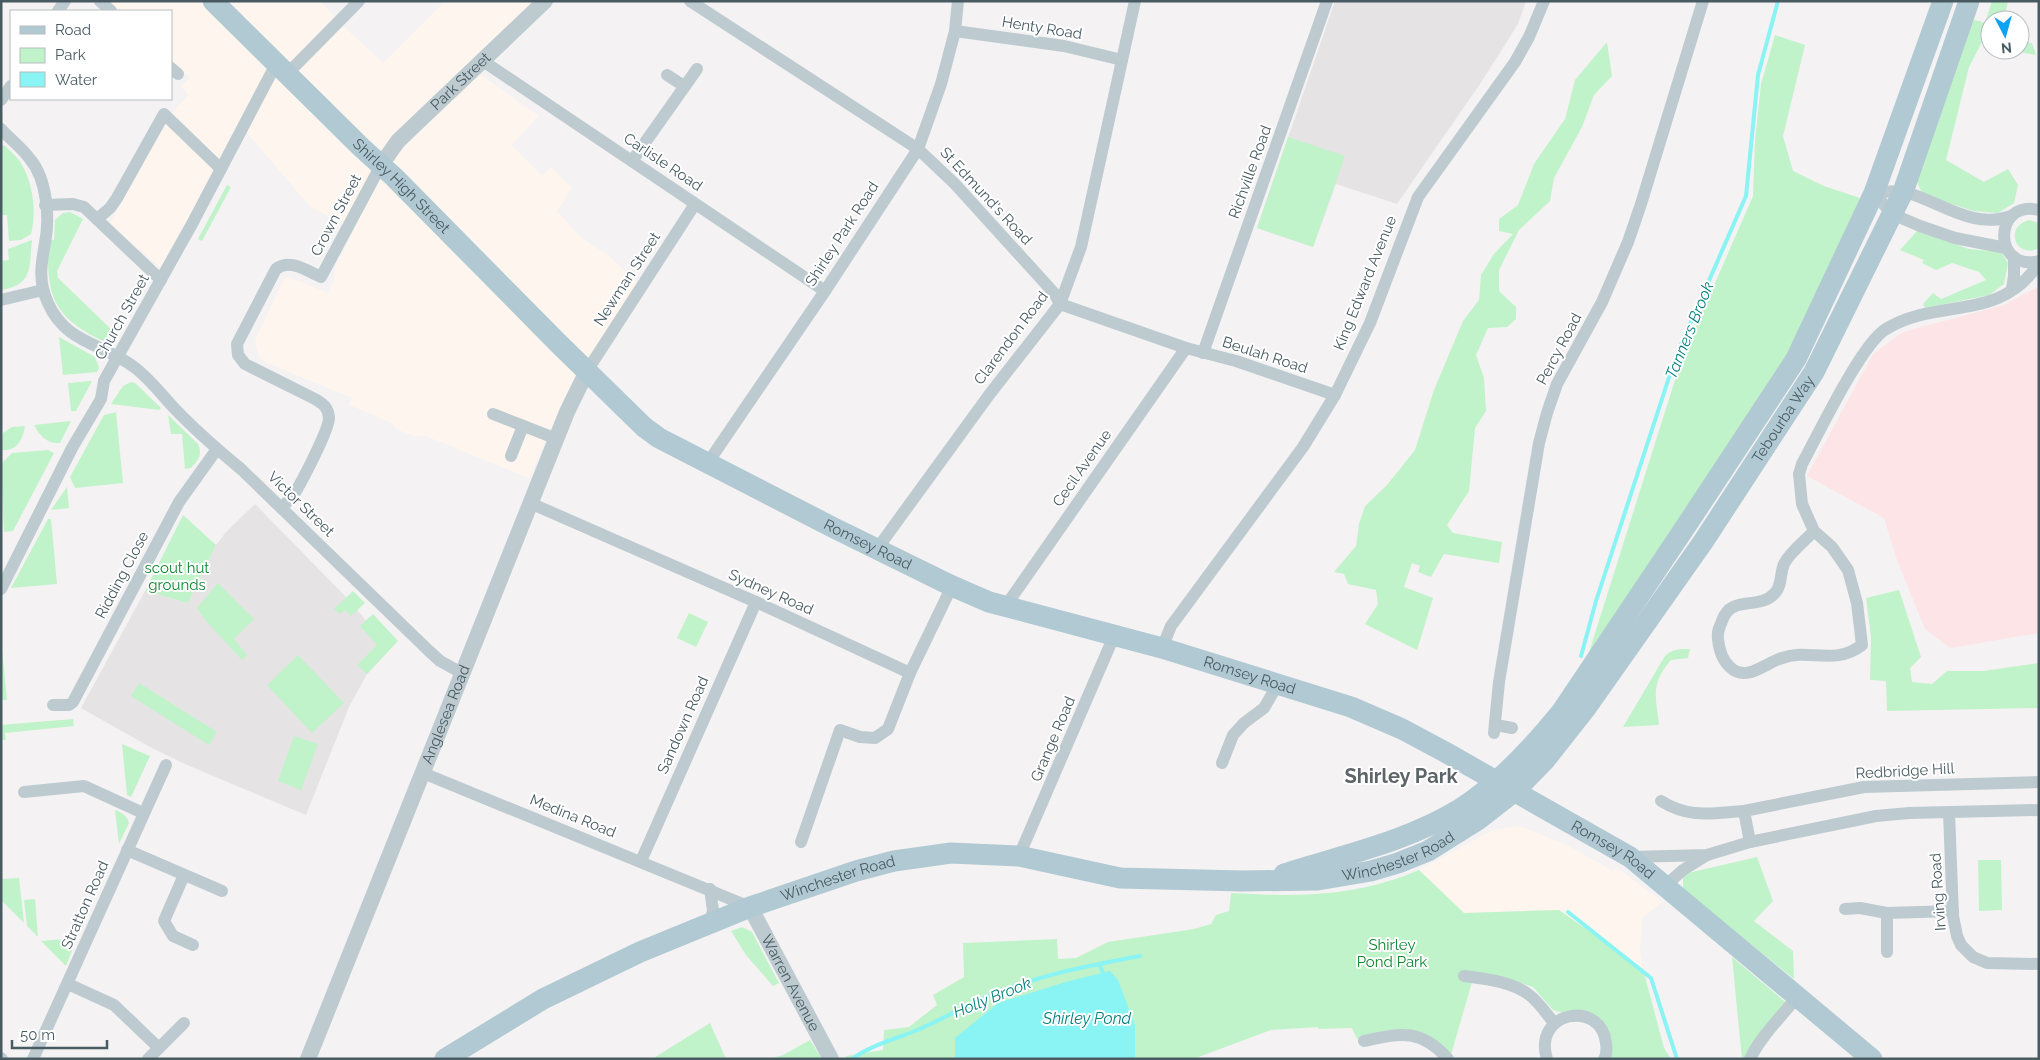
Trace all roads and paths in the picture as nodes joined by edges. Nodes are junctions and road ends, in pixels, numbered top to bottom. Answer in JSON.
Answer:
{"nodes":[{"id":1,"x":100,"y":1,"type":"edge"},
{"id":2,"x":213,"y":1,"type":"edge"},
{"id":3,"x":359,"y":1,"type":"edge"},
{"id":4,"x":545,"y":1,"type":"edge"},
{"id":5,"x":690,"y":1,"type":"edge"},
{"id":6,"x":958,"y":1,"type":"edge"},
{"id":7,"x":1135,"y":1,"type":"edge"},
{"id":8,"x":1327,"y":1,"type":"edge"},
{"id":9,"x":1544,"y":1,"type":"edge"},
{"id":10,"x":1703,"y":1,"type":"edge"},
{"id":11,"x":1943,"y":1,"type":"edge"},
{"id":12,"x":1969,"y":1,"type":"edge"},
{"id":13,"x":110,"y":10,"type":"edge"},
{"id":14,"x":955,"y":31,"type":"junction"},
{"id":15,"x":1122,"y":60,"type":"junction"},
{"id":16,"x":483,"y":61,"type":"junction"},
{"id":17,"x":697,"y":68,"type":"dead end"},
{"id":18,"x":281,"y":69,"type":"junction"},
{"id":19,"x":667,"y":75,"type":"dead end"},
{"id":20,"x":684,"y":86,"type":"junction"},
{"id":21,"x":10,"y":87,"type":"edge"},
{"id":22,"x":1,"y":100,"type":"edge"},
{"id":23,"x":1,"y":129,"type":"edge"},
{"id":24,"x":918,"y":149,"type":"junction"},
{"id":25,"x":632,"y":161,"type":"junction"},
{"id":26,"x":381,"y":165,"type":"junction"},
{"id":27,"x":221,"y":168,"type":"junction"},
{"id":28,"x":1903,"y":192,"type":"junction"},
{"id":29,"x":1874,"y":193,"type":"junction"},
{"id":30,"x":695,"y":204,"type":"junction"},
{"id":31,"x":45,"y":205,"type":"junction"},
{"id":32,"x":2039,"y":210,"type":"edge"},
{"id":33,"x":1892,"y":214,"type":"junction"},
{"id":34,"x":2011,"y":216,"type":"junction"},
{"id":35,"x":98,"y":219,"type":"junction"},
{"id":36,"x":2010,"y":253,"type":"junction"},
{"id":37,"x":2039,"y":262,"type":"edge"},
{"id":38,"x":161,"y":280,"type":"junction"},
{"id":39,"x":2012,"y":289,"type":"junction"},
{"id":40,"x":43,"y":290,"type":"junction"},
{"id":41,"x":825,"y":291,"type":"junction"},
{"id":42,"x":1,"y":300,"type":"edge"},
{"id":43,"x":1060,"y":304,"type":"junction"},
{"id":44,"x":1186,"y":348,"type":"junction"},
{"id":45,"x":1203,"y":353,"type":"junction"},
{"id":46,"x":118,"y":358,"type":"junction"},
{"id":47,"x":587,"y":371,"type":"junction"},
{"id":48,"x":1335,"y":395,"type":"junction"},
{"id":49,"x":493,"y":414,"type":"dead end"},
{"id":50,"x":523,"y":426,"type":"junction"},
{"id":51,"x":557,"y":440,"type":"junction"},
{"id":52,"x":217,"y":449,"type":"junction"},
{"id":53,"x":512,"y":456,"type":"dead end"},
{"id":54,"x":707,"y":464,"type":"junction"},
{"id":55,"x":530,"y":503,"type":"junction"},
{"id":56,"x":281,"y":507,"type":"junction"},
{"id":57,"x":1814,"y":531,"type":"junction"},
{"id":58,"x":877,"y":549,"type":"junction"},
{"id":59,"x":952,"y":586,"type":"junction"},
{"id":60,"x":1,"y":589,"type":"edge"},
{"id":61,"x":756,"y":602,"type":"junction"},
{"id":62,"x":1005,"y":607,"type":"junction"},
{"id":63,"x":1113,"y":634,"type":"junction"},
{"id":64,"x":1162,"y":648,"type":"junction"},
{"id":65,"x":462,"y":673,"type":"junction"},
{"id":66,"x":910,"y":673,"type":"junction"},
{"id":67,"x":1278,"y":684,"type":"junction"},
{"id":68,"x":53,"y":706,"type":"dead end"},
{"id":69,"x":1512,"y":728,"type":"dead end"},
{"id":70,"x":1222,"y":763,"type":"dead end"},
{"id":71,"x":166,"y":765,"type":"dead end"},
{"id":72,"x":423,"y":773,"type":"junction"},
{"id":73,"x":1496,"y":781,"type":"junction"},
{"id":74,"x":2039,"y":782,"type":"edge"},
{"id":75,"x":1515,"y":791,"type":"junction"},
{"id":76,"x":24,"y":792,"type":"dead end"},
{"id":77,"x":1661,"y":800,"type":"dead end"},
{"id":78,"x":2039,"y":810,"type":"edge"},
{"id":79,"x":1744,"y":811,"type":"junction"},
{"id":80,"x":1950,"y":812,"type":"junction"},
{"id":81,"x":143,"y":813,"type":"junction"},
{"id":82,"x":801,"y":842,"type":"dead end"},
{"id":83,"x":1750,"y":842,"type":"junction"},
{"id":84,"x":128,"y":850,"type":"junction"},
{"id":85,"x":1022,"y":850,"type":"junction"},
{"id":86,"x":1707,"y":854,"type":"junction"},
{"id":87,"x":1630,"y":857,"type":"junction"},
{"id":88,"x":641,"y":860,"type":"junction"},
{"id":89,"x":184,"y":875,"type":"junction"},
{"id":90,"x":1265,"y":880,"type":"junction"},
{"id":91,"x":1666,"y":885,"type":"junction"},
{"id":92,"x":710,"y":889,"type":"junction"},
{"id":93,"x":222,"y":891,"type":"dead end"},
{"id":94,"x":750,"y":906,"type":"junction"},
{"id":95,"x":1845,"y":909,"type":"dead end"},
{"id":96,"x":1953,"y":911,"type":"junction"},
{"id":97,"x":1887,"y":913,"type":"junction"},
{"id":98,"x":710,"y":923,"type":"junction"},
{"id":99,"x":193,"y":945,"type":"dead end"},
{"id":100,"x":1887,"y":952,"type":"dead end"},
{"id":101,"x":2039,"y":964,"type":"edge"},
{"id":102,"x":1464,"y":976,"type":"dead end"},
{"id":103,"x":68,"y":984,"type":"junction"},
{"id":104,"x":1797,"y":997,"type":"junction"},
{"id":105,"x":1554,"y":1023,"type":"junction"},
{"id":106,"x":184,"y":1024,"type":"dead end"},
{"id":107,"x":1364,"y":1041,"type":"dead end"},
{"id":108,"x":159,"y":1048,"type":"junction"},
{"id":109,"x":33,"y":1059,"type":"edge"},
{"id":110,"x":148,"y":1059,"type":"edge"},
{"id":111,"x":308,"y":1059,"type":"edge"},
{"id":112,"x":445,"y":1059,"type":"edge"},
{"id":113,"x":831,"y":1059,"type":"edge"},
{"id":114,"x":1448,"y":1059,"type":"edge"},
{"id":115,"x":1547,"y":1059,"type":"edge"},
{"id":116,"x":1604,"y":1059,"type":"edge"},
{"id":117,"x":1750,"y":1059,"type":"edge"},
{"id":118,"x":1872,"y":1059,"type":"edge"}],
"edges":[{"from":1,"to":13,"type":"street"},
{"from":2,"to":18,"type":"main road","name":"Shirley High Street"},
{"from":3,"to":18,"type":"street","name":"Church Street"},
{"from":4,"to":16,"type":"street","name":"Park Street"},
{"from":5,"to":24,"type":"street","name":"St Edmund's Road"},
{"from":6,"to":14,"type":"street","name":"Shirley Park Road"},
{"from":7,"to":15,"type":"street","name":"Clarendon Road"},
{"from":8,"to":45,"type":"street","name":"Richville Road"},
{"from":9,"to":48,"type":"street","name":"King Edward Avenue"},
{"from":10,"to":69,"type":"street","name":"Percy Road"},
{"from":11,"to":29,"type":"main road","name":"Tebourba Way"},
{"from":12,"to":28,"type":"main road","name":"Tebourba Way"},
{"from":14,"to":15,"type":"street","name":"Henty Road"},
{"from":14,"to":24,"type":"street","name":"Shirley Park Road"},
{"from":15,"to":43,"type":"street","name":"Clarendon Road"},
{"from":16,"to":25,"type":"street","name":"Carlisle Road"},
{"from":16,"to":26,"type":"street","name":"Park Street"},
{"from":17,"to":20,"type":"street"},
{"from":18,"to":26,"type":"main road","name":"Shirley High Street"},
{"from":18,"to":27,"type":"street","name":"Church Street"},
{"from":19,"to":20,"type":"street"},
{"from":20,"to":25,"type":"street"},
{"from":21,"to":22,"type":"street"},
{"from":23,"to":31,"type":"street"},
{"from":24,"to":41,"type":"street","name":"Shirley Park Road"},
{"from":24,"to":43,"type":"street","name":"St Edmund's Road"},
{"from":25,"to":30,"type":"street","name":"Carlisle Road"},
{"from":26,"to":47,"type":"main road","name":"Shirley High Street"},
{"from":26,"to":56,"type":"street","name":"Crown Street"},
{"from":27,"to":35,"type":"street"},
{"from":27,"to":38,"type":"street","name":"Church Street"},
{"from":28,"to":29,"type":"street"},
{"from":28,"to":33,"type":"main road","name":"Tebourba Way"},
{"from":28,"to":34,"type":"street"},
{"from":29,"to":33,"type":"street"},
{"from":29,"to":73,"type":"main road","name":"Tebourba Way"},
{"from":30,"to":41,"type":"street","name":"Carlisle Road"},
{"from":30,"to":47,"type":"street","name":"Newman Street"},
{"from":31,"to":35,"type":"street"},
{"from":31,"to":40,"type":"street"},
{"from":32,"to":34,"type":"street"},
{"from":33,"to":36,"type":"street"},
{"from":33,"to":75,"type":"main road","name":"Tebourba Way"},
{"from":34,"to":36,"type":"street"},
{"from":35,"to":38,"type":"street"},
{"from":36,"to":37,"type":"street"},
{"from":36,"to":39,"type":"street"},
{"from":37,"to":39,"type":"street"},
{"from":38,"to":46,"type":"street","name":"Church Street"},
{"from":39,"to":57,"type":"street"},
{"from":40,"to":42,"type":"street"},
{"from":40,"to":46,"type":"street","name":"Victor Street"},
{"from":41,"to":54,"type":"street","name":"Shirley Park Road"},
{"from":43,"to":44,"type":"street"},
{"from":43,"to":58,"type":"street","name":"Clarendon Road"},
{"from":44,"to":45,"type":"street","name":"Beulah Road"},
{"from":44,"to":62,"type":"street","name":"Cecil Avenue"},
{"from":45,"to":48,"type":"street","name":"Beulah Road"},
{"from":46,"to":52,"type":"street","name":"Victor Street"},
{"from":46,"to":60,"type":"street","name":"Church Street"},
{"from":47,"to":51,"type":"street","name":"Anglesea Road"},
{"from":47,"to":54,"type":"main road","name":"Romsey Road"},
{"from":48,"to":64,"type":"street","name":"King Edward Avenue"},
{"from":49,"to":50,"type":"street"},
{"from":50,"to":51,"type":"street"},
{"from":50,"to":53,"type":"street"},
{"from":51,"to":55,"type":"street","name":"Anglesea Road"},
{"from":52,"to":56,"type":"street","name":"Victor Street"},
{"from":52,"to":68,"type":"street","name":"Ridding Close"},
{"from":54,"to":58,"type":"main road","name":"Romsey Road"},
{"from":55,"to":61,"type":"street","name":"Sydney Road"},
{"from":55,"to":65,"type":"street","name":"Anglesea Road"},
{"from":56,"to":65,"type":"street","name":"Victor Street"},
{"from":57,"to":57,"type":"street"},
{"from":58,"to":59,"type":"main road","name":"Romsey Road"},
{"from":59,"to":62,"type":"main road","name":"Romsey Road"},
{"from":59,"to":66,"type":"street"},
{"from":61,"to":66,"type":"street","name":"Sydney Road"},
{"from":61,"to":88,"type":"street","name":"Sandown Road"},
{"from":62,"to":63,"type":"main road","name":"Romsey Road"},
{"from":63,"to":64,"type":"main road","name":"Romsey Road"},
{"from":63,"to":85,"type":"street","name":"Grange Road"},
{"from":64,"to":67,"type":"main road","name":"Romsey Road"},
{"from":65,"to":72,"type":"street","name":"Anglesea Road"},
{"from":66,"to":82,"type":"street"},
{"from":67,"to":70,"type":"street"},
{"from":67,"to":73,"type":"main road","name":"Romsey Road"},
{"from":71,"to":81,"type":"street","name":"Stratton Road"},
{"from":72,"to":88,"type":"street","name":"Medina Road"},
{"from":72,"to":111,"type":"street","name":"Anglesea Road"},
{"from":73,"to":75,"type":"main road","name":"Romsey Road"},
{"from":73,"to":90,"type":"main road","name":"Winchester Road"},
{"from":74,"to":79,"type":"street","name":"Redbridge Hill"},
{"from":75,"to":87,"type":"main road","name":"Romsey Road"},
{"from":75,"to":90,"type":"main road","name":"Winchester Road"},
{"from":76,"to":81,"type":"street"},
{"from":77,"to":79,"type":"street","name":"Redbridge Hill"},
{"from":78,"to":80,"type":"street"},
{"from":79,"to":83,"type":"street"},
{"from":80,"to":83,"type":"street"},
{"from":80,"to":96,"type":"street","name":"Irving Road"},
{"from":81,"to":84,"type":"street","name":"Stratton Road"},
{"from":83,"to":86,"type":"street"},
{"from":84,"to":89,"type":"street"},
{"from":84,"to":103,"type":"street","name":"Stratton Road"},
{"from":85,"to":90,"type":"main road","name":"Winchester Road"},
{"from":85,"to":94,"type":"main road","name":"Winchester Road"},
{"from":86,"to":87,"type":"street"},
{"from":86,"to":91,"type":"street"},
{"from":87,"to":91,"type":"main road","name":"Romsey Road"},
{"from":88,"to":92,"type":"street","name":"Medina Road"},
{"from":89,"to":93,"type":"street"},
{"from":89,"to":99,"type":"street"},
{"from":91,"to":104,"type":"main road","name":"Romsey Road"},
{"from":92,"to":94,"type":"street","name":"Medina Road"},
{"from":92,"to":98,"type":"street"},
{"from":94,"to":98,"type":"main road","name":"Winchester Road"},
{"from":94,"to":113,"type":"street","name":"Warren Avenue"},
{"from":95,"to":97,"type":"street"},
{"from":96,"to":97,"type":"street"},
{"from":96,"to":101,"type":"street","name":"Irving Road"},
{"from":97,"to":100,"type":"street"},
{"from":98,"to":112,"type":"main road","name":"Winchester Road"},
{"from":102,"to":105,"type":"street"},
{"from":103,"to":108,"type":"street"},
{"from":103,"to":109,"type":"street","name":"Stratton Road"},
{"from":104,"to":117,"type":"street"},
{"from":104,"to":118,"type":"main road","name":"Romsey Road"},
{"from":105,"to":115,"type":"street"},
{"from":105,"to":116,"type":"street"},
{"from":106,"to":108,"type":"street"},
{"from":107,"to":114,"type":"street"},
{"from":108,"to":110,"type":"street"}]}
